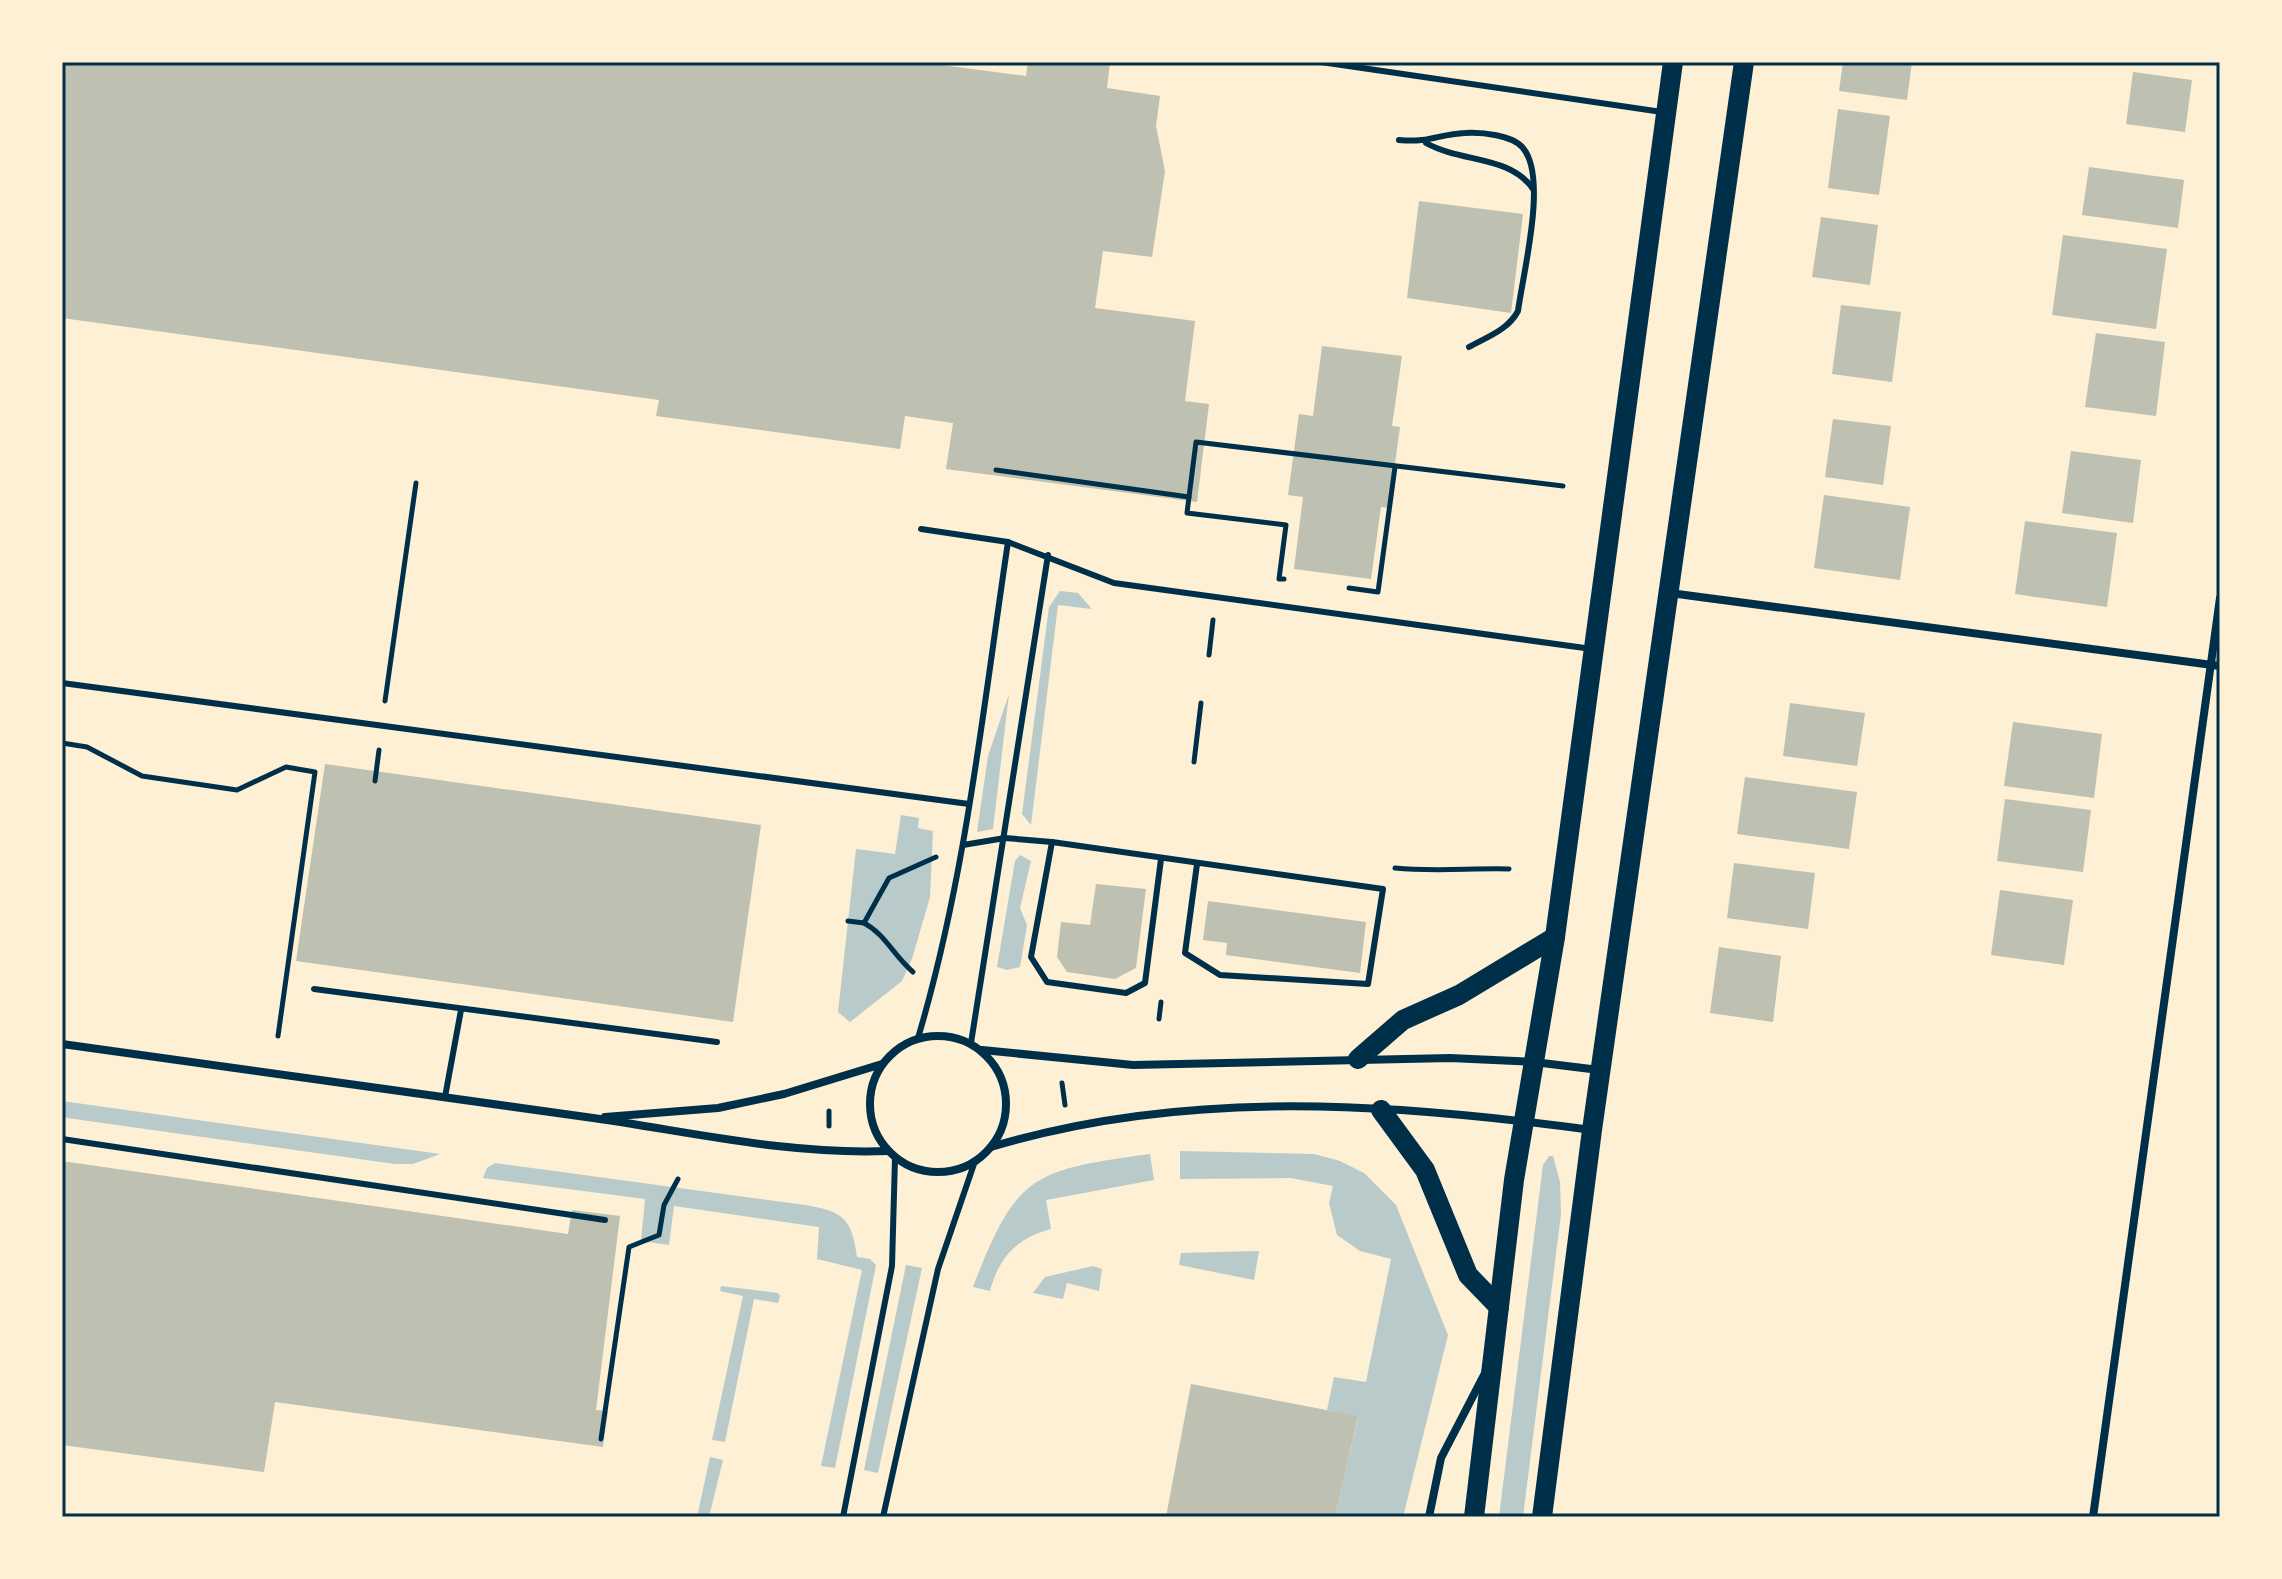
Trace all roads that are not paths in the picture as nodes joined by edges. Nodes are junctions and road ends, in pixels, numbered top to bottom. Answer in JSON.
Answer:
{"nodes":[{"id":1,"x":1321,"y":62,"type":"edge"},
{"id":2,"x":1673,"y":62,"type":"edge"},
{"id":3,"x":1744,"y":62,"type":"edge"},
{"id":4,"x":1667,"y":112,"type":"junction"},
{"id":5,"x":1399,"y":140,"type":"dead end"},
{"id":6,"x":1426,"y":143,"type":"junction"},
{"id":7,"x":1534,"y":190,"type":"junction"},
{"id":8,"x":1469,"y":347,"type":"dead end"},
{"id":9,"x":921,"y":529,"type":"dead end"},
{"id":10,"x":1008,"y":542,"type":"junction"},
{"id":11,"x":1048,"y":555,"type":"junction"},
{"id":12,"x":1669,"y":593,"type":"junction"},
{"id":13,"x":2220,"y":598,"type":"edge"},
{"id":14,"x":1593,"y":649,"type":"junction"},
{"id":15,"x":2216,"y":666,"type":"edge"},
{"id":16,"x":62,"y":683,"type":"edge"},
{"id":17,"x":969,"y":804,"type":"junction"},
{"id":18,"x":1005,"y":838,"type":"junction"},
{"id":19,"x":1052,"y":842,"type":"junction"},
{"id":20,"x":963,"y":845,"type":"junction"},
{"id":21,"x":1161,"y":859,"type":"junction"},
{"id":22,"x":1197,"y":864,"type":"junction"},
{"id":23,"x":1555,"y":937,"type":"junction"},
{"id":24,"x":314,"y":989,"type":"dead end"},
{"id":25,"x":461,"y":1010,"type":"junction"},
{"id":26,"x":918,"y":1038,"type":"junction"},
{"id":27,"x":717,"y":1042,"type":"dead end"},
{"id":28,"x":971,"y":1043,"type":"junction"},
{"id":29,"x":62,"y":1044,"type":"edge"},
{"id":30,"x":982,"y":1050,"type":"junction"},
{"id":31,"x":1358,"y":1059,"type":"junction"},
{"id":32,"x":1534,"y":1062,"type":"junction"},
{"id":33,"x":882,"y":1064,"type":"junction"},
{"id":34,"x":1601,"y":1070,"type":"junction"},
{"id":35,"x":445,"y":1097,"type":"junction"},
{"id":36,"x":1381,"y":1110,"type":"junction"},
{"id":37,"x":592,"y":1118,"type":"junction"},
{"id":38,"x":1523,"y":1121,"type":"junction"},
{"id":39,"x":1592,"y":1130,"type":"junction"},
{"id":40,"x":62,"y":1139,"type":"edge"},
{"id":41,"x":991,"y":1147,"type":"junction"},
{"id":42,"x":891,"y":1154,"type":"junction"},
{"id":43,"x":975,"y":1161,"type":"junction"},
{"id":44,"x":605,"y":1220,"type":"dead end"},
{"id":45,"x":1499,"y":1307,"type":"junction"},
{"id":46,"x":1492,"y":1359,"type":"junction"},
{"id":47,"x":843,"y":1517,"type":"edge"},
{"id":48,"x":883,"y":1517,"type":"edge"},
{"id":49,"x":1429,"y":1517,"type":"edge"},
{"id":50,"x":1474,"y":1517,"type":"edge"},
{"id":51,"x":1542,"y":1517,"type":"edge"},
{"id":52,"x":2093,"y":1517,"type":"edge"}],
"edges":[{"from":1,"to":4,"type":"lane"},
{"from":2,"to":4,"type":"main road"},
{"from":3,"to":12,"type":"main road"},
{"from":4,"to":14,"type":"main road"},
{"from":5,"to":6,"type":"lane"},
{"from":6,"to":7,"type":"lane"},
{"from":6,"to":7,"type":"lane"},
{"from":7,"to":8,"type":"lane"},
{"from":9,"to":10,"type":"lane"},
{"from":10,"to":11,"type":"lane"},
{"from":10,"to":17,"type":"lane"},
{"from":11,"to":14,"type":"lane"},
{"from":11,"to":18,"type":"lane"},
{"from":12,"to":15,"type":"street"},
{"from":12,"to":34,"type":"main road"},
{"from":13,"to":15,"type":"street"},
{"from":14,"to":23,"type":"main road"},
{"from":15,"to":52,"type":"street"},
{"from":16,"to":17,"type":"lane"},
{"from":17,"to":20,"type":"lane"},
{"from":18,"to":19,"type":"lane"},
{"from":18,"to":20,"type":"lane"},
{"from":18,"to":28,"type":"lane"},
{"from":19,"to":21,"type":"lane"},
{"from":19,"to":21,"type":"lane"},
{"from":20,"to":26,"type":"lane"},
{"from":21,"to":22,"type":"lane"},
{"from":22,"to":22,"type":"lane"},
{"from":23,"to":31,"type":"main road"},
{"from":23,"to":32,"type":"main road"},
{"from":24,"to":25,"type":"lane"},
{"from":25,"to":27,"type":"lane"},
{"from":25,"to":35,"type":"lane"},
{"from":26,"to":28,"type":"street"},
{"from":26,"to":33,"type":"street"},
{"from":28,"to":30,"type":"street"},
{"from":29,"to":35,"type":"street"},
{"from":30,"to":31,"type":"street"},
{"from":30,"to":41,"type":"street"},
{"from":31,"to":32,"type":"street"},
{"from":32,"to":34,"type":"street"},
{"from":32,"to":38,"type":"main road"},
{"from":33,"to":37,"type":"street"},
{"from":33,"to":42,"type":"street"},
{"from":34,"to":39,"type":"main road"},
{"from":35,"to":37,"type":"street"},
{"from":36,"to":38,"type":"street"},
{"from":36,"to":41,"type":"street"},
{"from":36,"to":45,"type":"main road"},
{"from":37,"to":42,"type":"street"},
{"from":38,"to":39,"type":"street"},
{"from":38,"to":45,"type":"main road"},
{"from":39,"to":51,"type":"main road"},
{"from":40,"to":44,"type":"lane"},
{"from":41,"to":43,"type":"street"},
{"from":42,"to":43,"type":"street"},
{"from":42,"to":47,"type":"lane"},
{"from":43,"to":48,"type":"lane"},
{"from":45,"to":46,"type":"main road"},
{"from":46,"to":49,"type":"street"},
{"from":46,"to":50,"type":"main road"}]}
